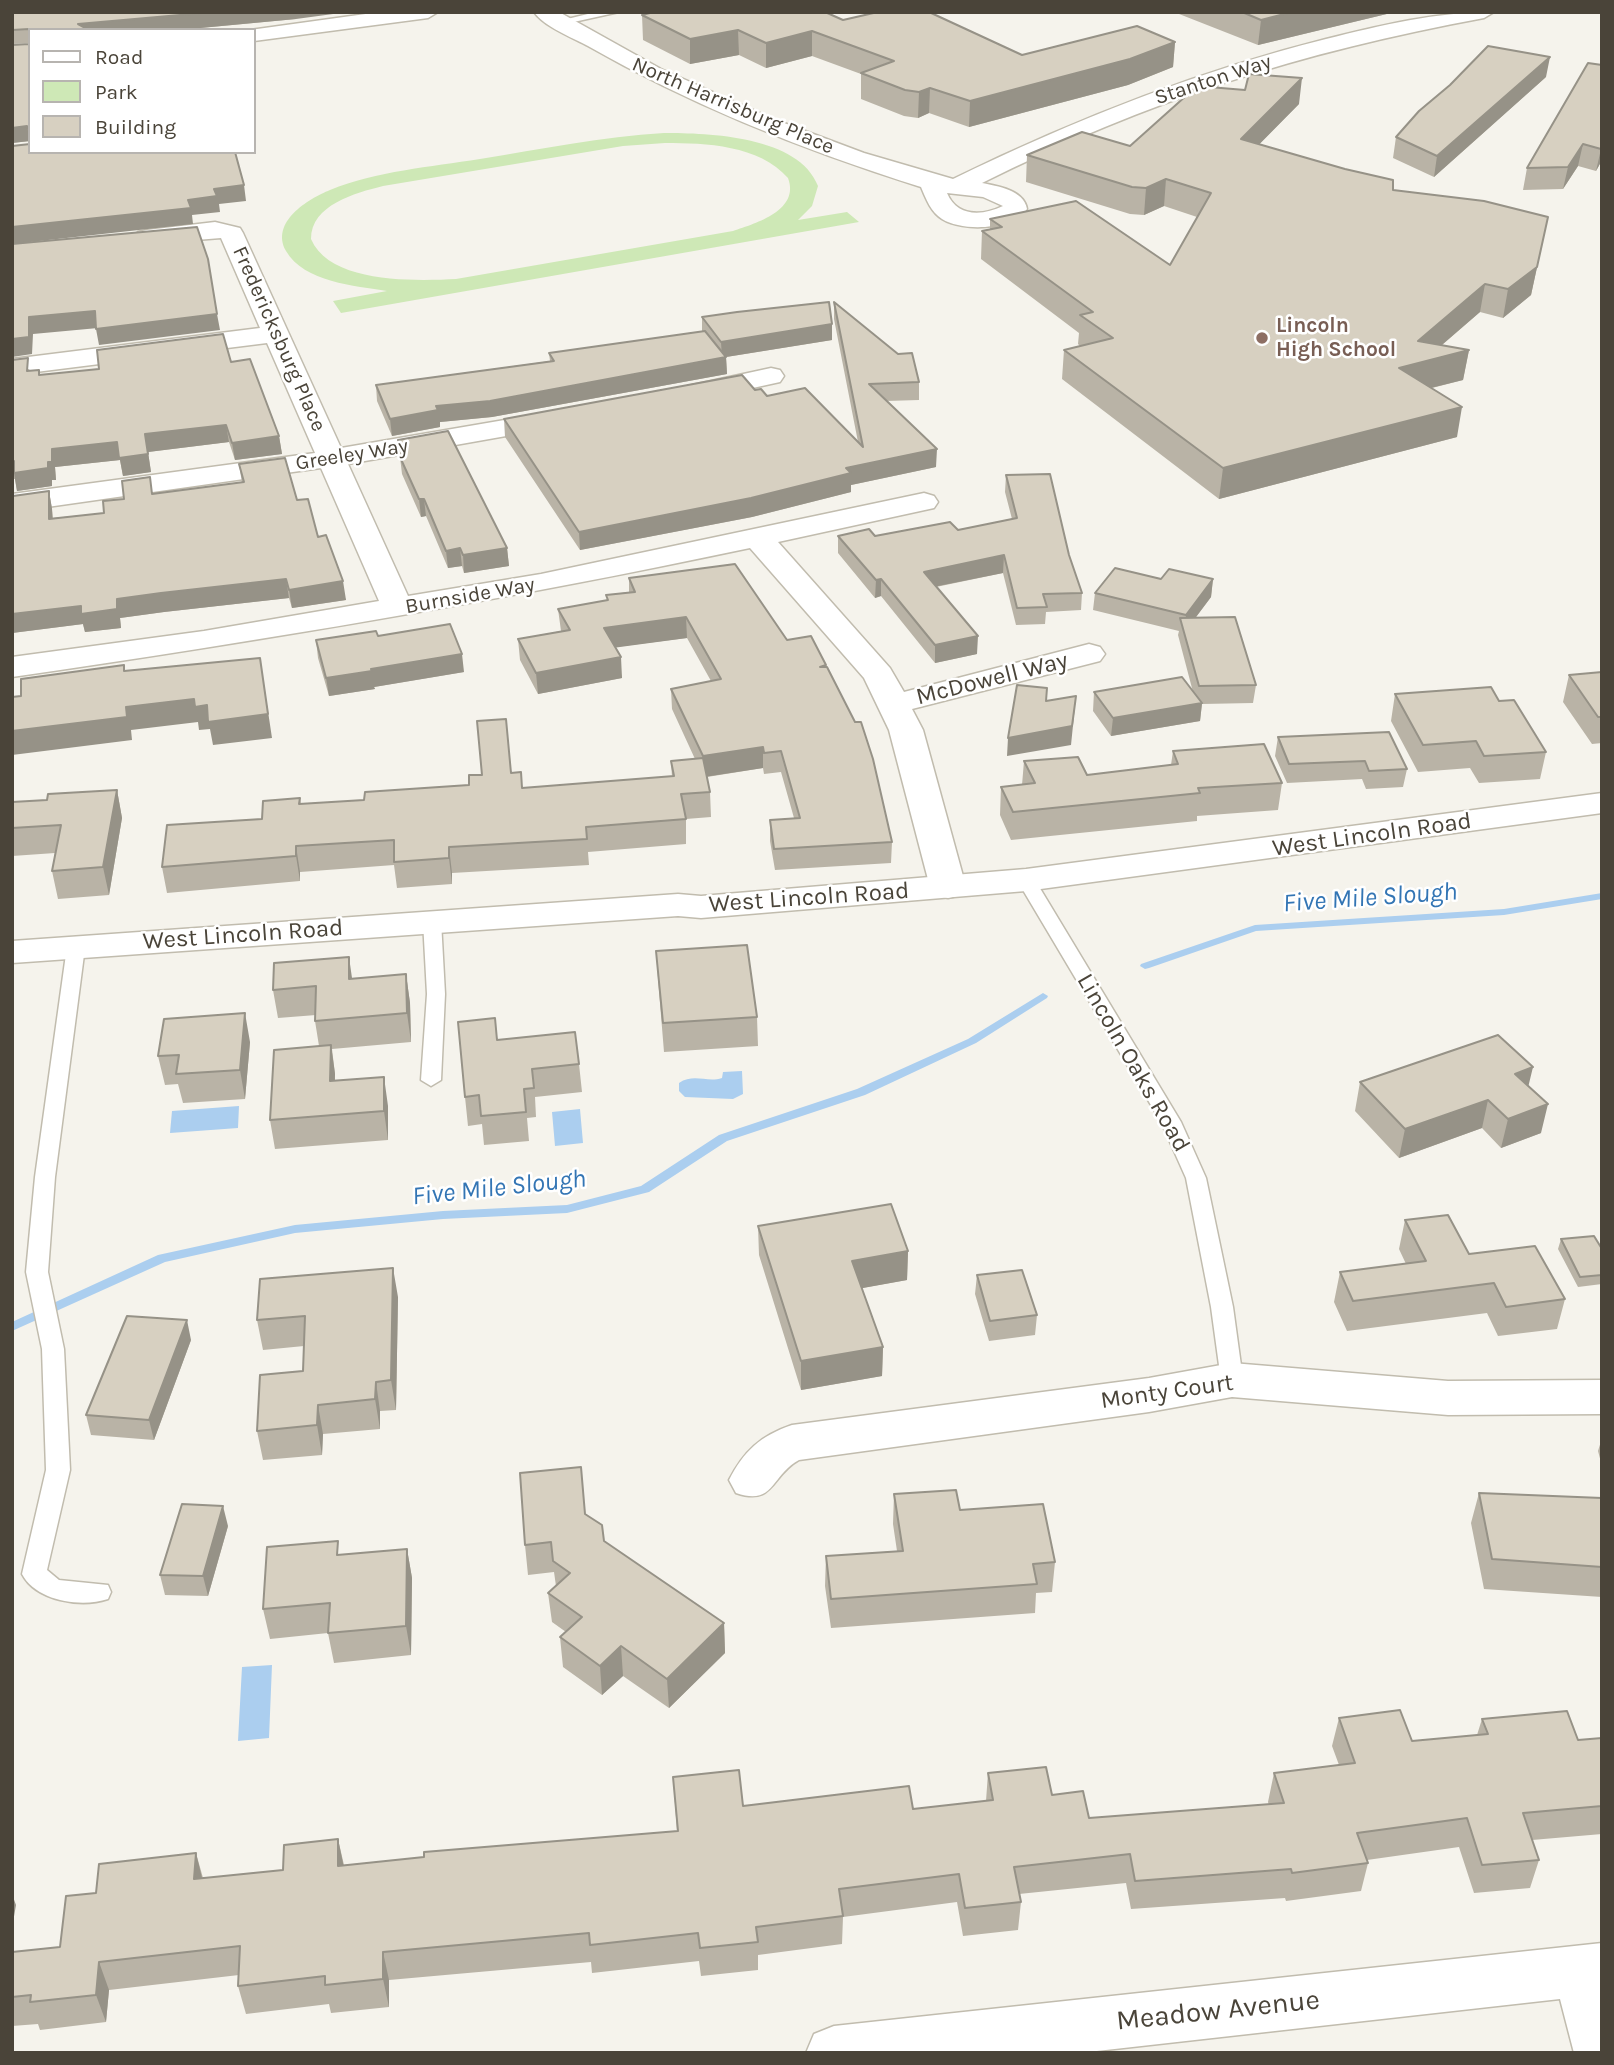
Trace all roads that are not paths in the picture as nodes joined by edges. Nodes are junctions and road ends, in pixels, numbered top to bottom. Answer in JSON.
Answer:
{"nodes":[{"id":1,"x":428,"y":12,"type":"edge"},
{"id":2,"x":614,"y":12,"type":"edge"},
{"id":3,"x":1483,"y":12,"type":"edge"},
{"id":4,"x":599,"y":13,"type":"edge"},
{"id":5,"x":552,"y":17,"type":"edge"},
{"id":6,"x":256,"y":34,"type":"edge"},
{"id":7,"x":931,"y":184,"type":"junction"},
{"id":8,"x":955,"y":187,"type":"junction"},
{"id":9,"x":119,"y":240,"type":"edge"},
{"id":10,"x":277,"y":334,"type":"junction"},
{"id":11,"x":12,"y":367,"type":"edge"},
{"id":12,"x":771,"y":376,"type":"dead end"},
{"id":13,"x":676,"y":396,"type":"edge"},
{"id":14,"x":580,"y":415,"type":"edge"},
{"id":15,"x":332,"y":459,"type":"junction"},
{"id":16,"x":924,"y":502,"type":"dead end"},
{"id":17,"x":12,"y":503,"type":"edge"},
{"id":18,"x":758,"y":538,"type":"junction"},
{"id":19,"x":398,"y":609,"type":"junction"},
{"id":20,"x":1089,"y":654,"type":"dead end"},
{"id":21,"x":12,"y":667,"type":"edge"},
{"id":22,"x":895,"y":705,"type":"junction"},
{"id":23,"x":1602,"y":803,"type":"edge"},
{"id":24,"x":1026,"y":880,"type":"junction"},
{"id":25,"x":948,"y":887,"type":"junction"},
{"id":26,"x":432,"y":921,"type":"junction"},
{"id":27,"x":76,"y":947,"type":"junction"},
{"id":28,"x":12,"y":952,"type":"edge"},
{"id":29,"x":431,"y":1080,"type":"dead end"},
{"id":30,"x":1232,"y":1380,"type":"junction"},
{"id":31,"x":1602,"y":1397,"type":"edge"},
{"id":32,"x":752,"y":1480,"type":"dead end"},
{"id":33,"x":99,"y":1592,"type":"dead end"},
{"id":34,"x":1591,"y":1970,"type":"edge"},
{"id":35,"x":834,"y":2053,"type":"edge"},
{"id":36,"x":1602,"y":2053,"type":"edge"}],
"edges":[{"from":1,"to":6,"type":"street"},
{"from":2,"to":4,"type":"lane"},
{"from":3,"to":8,"type":"street","name":"Stanton Way"},
{"from":4,"to":5,"type":"lane"},
{"from":5,"to":7,"type":"street","name":"North Harrisburg Place"},
{"from":7,"to":8,"type":"street","name":"North Harrisburg Place"},
{"from":7,"to":8,"type":"street","name":"North Harrisburg Place"},
{"from":9,"to":10,"type":"street","name":"Fredericksburg Place"},
{"from":10,"to":11,"type":"street"},
{"from":10,"to":15,"type":"street","name":"Fredericksburg Place"},
{"from":12,"to":13,"type":"street"},
{"from":14,"to":15,"type":"street","name":"Greeley Way"},
{"from":15,"to":17,"type":"street","name":"Greeley Way"},
{"from":15,"to":19,"type":"street","name":"Fredericksburg Place"},
{"from":16,"to":18,"type":"street","name":"Burnside Way"},
{"from":18,"to":19,"type":"street","name":"Burnside Way"},
{"from":18,"to":22,"type":"street"},
{"from":19,"to":21,"type":"street","name":"Burnside Way"},
{"from":20,"to":22,"type":"street","name":"McDowell Way"},
{"from":22,"to":25,"type":"street"},
{"from":23,"to":24,"type":"street","name":"West Lincoln Road"},
{"from":24,"to":25,"type":"street","name":"West Lincoln Road"},
{"from":24,"to":30,"type":"lane","name":"Lincoln Oaks Road"},
{"from":25,"to":26,"type":"street","name":"West Lincoln Road"},
{"from":26,"to":27,"type":"street","name":"West Lincoln Road"},
{"from":26,"to":29,"type":"lane"},
{"from":27,"to":28,"type":"street","name":"West Lincoln Road"},
{"from":27,"to":33,"type":"lane"},
{"from":30,"to":31,"type":"street","name":"Monty Court"},
{"from":30,"to":32,"type":"street","name":"Monty Court"},
{"from":34,"to":35,"type":"street","name":"Meadow Avenue"},
{"from":34,"to":36,"type":"street"}]}
